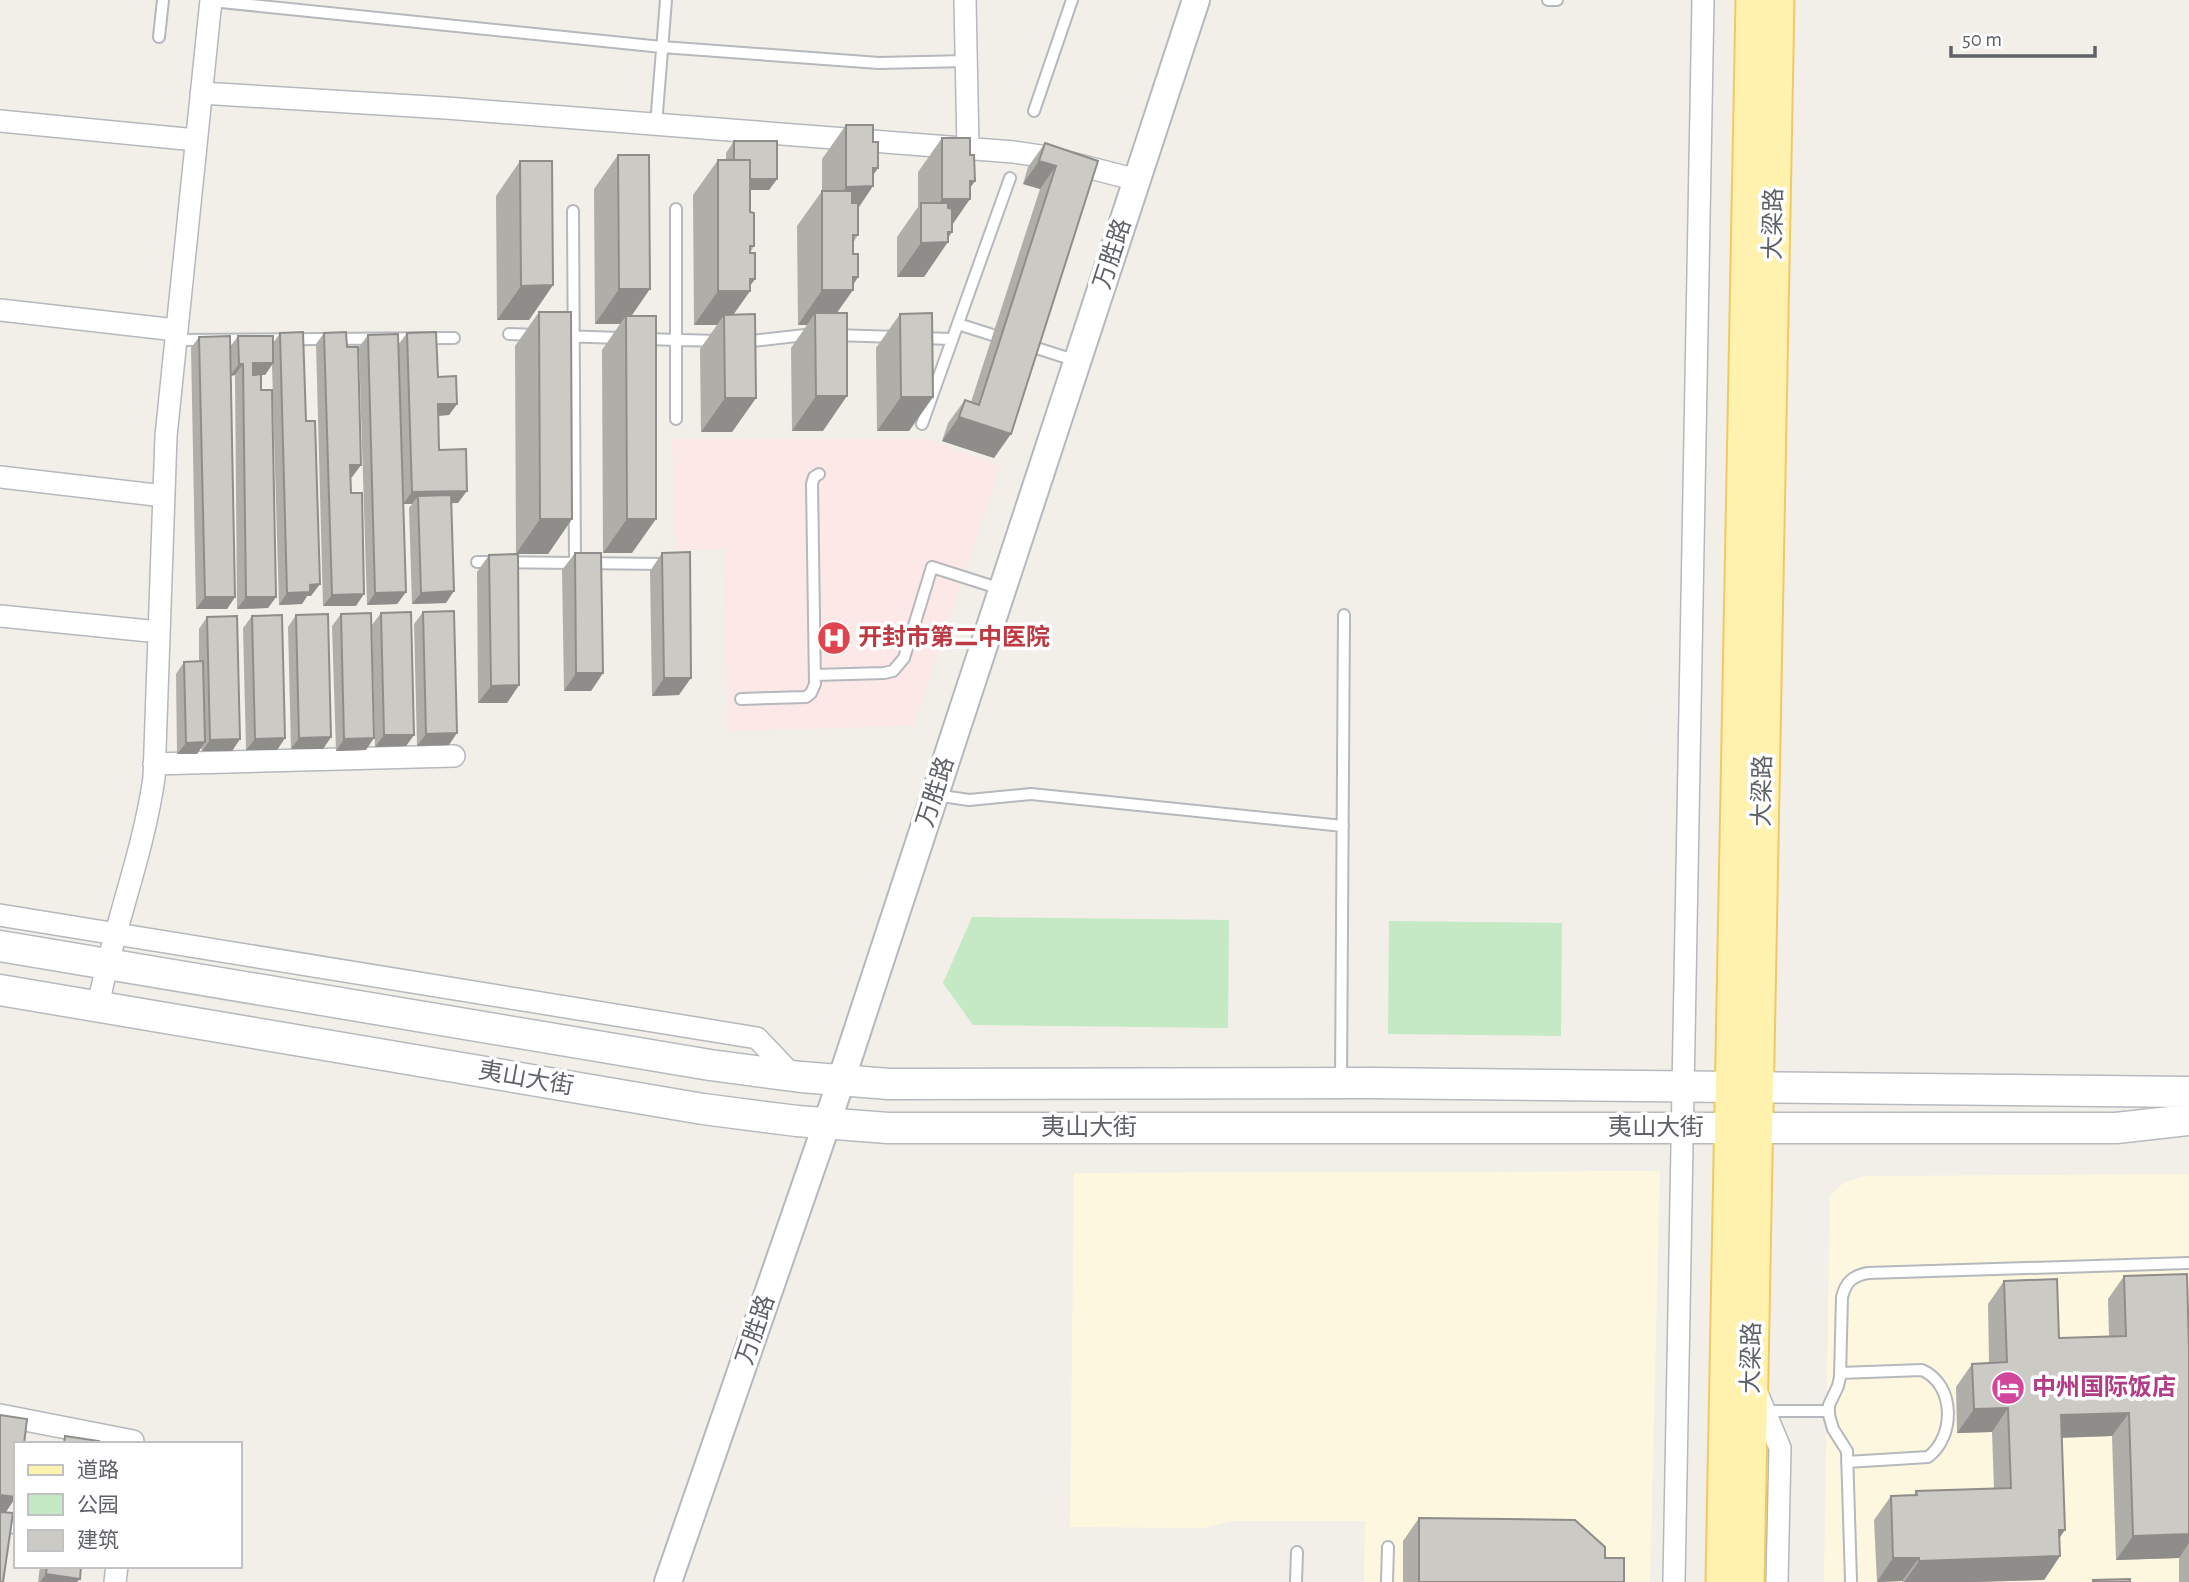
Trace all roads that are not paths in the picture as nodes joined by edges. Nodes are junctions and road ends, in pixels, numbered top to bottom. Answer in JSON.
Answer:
{"nodes":[{"id":1,"x":163,"y":0,"type":"edge"},
{"id":2,"x":211,"y":0,"type":"edge"},
{"id":3,"x":666,"y":0,"type":"edge"},
{"id":4,"x":965,"y":0,"type":"edge"},
{"id":5,"x":1072,"y":0,"type":"edge"},
{"id":6,"x":1196,"y":0,"type":"edge"},
{"id":7,"x":1548,"y":0,"type":"edge"},
{"id":8,"x":1558,"y":0,"type":"edge"},
{"id":9,"x":1703,"y":0,"type":"edge"},
{"id":10,"x":1753,"y":0,"type":"edge"},
{"id":11,"x":1777,"y":0,"type":"edge"},
{"id":12,"x":159,"y":37,"type":"dead end"},
{"id":13,"x":662,"y":47,"type":"junction"},
{"id":14,"x":966,"y":61,"type":"junction"},
{"id":15,"x":201,"y":93,"type":"junction"},
{"id":16,"x":1034,"y":111,"type":"dead end"},
{"id":17,"x":0,"y":121,"type":"edge"},
{"id":18,"x":656,"y":125,"type":"junction"},
{"id":19,"x":196,"y":139,"type":"junction"},
{"id":20,"x":968,"y":148,"type":"junction"},
{"id":21,"x":1010,"y":178,"type":"dead end"},
{"id":22,"x":1137,"y":180,"type":"junction"},
{"id":23,"x":676,"y":209,"type":"dead end"},
{"id":24,"x":573,"y":211,"type":"dead end"},
{"id":25,"x":0,"y":310,"type":"edge"},
{"id":26,"x":958,"y":324,"type":"junction"},
{"id":27,"x":509,"y":334,"type":"dead end"},
{"id":28,"x":176,"y":335,"type":"junction"},
{"id":29,"x":574,"y":337,"type":"junction"},
{"id":30,"x":454,"y":338,"type":"dead end"},
{"id":31,"x":952,"y":339,"type":"junction"},
{"id":32,"x":676,"y":340,"type":"junction"},
{"id":33,"x":1077,"y":361,"type":"junction"},
{"id":34,"x":676,"y":419,"type":"dead end"},
{"id":35,"x":922,"y":424,"type":"edge"},
{"id":36,"x":819,"y":474,"type":"dead end"},
{"id":37,"x":0,"y":477,"type":"edge"},
{"id":38,"x":164,"y":496,"type":"junction"},
{"id":39,"x":477,"y":562,"type":"dead end"},
{"id":40,"x":575,"y":563,"type":"junction"},
{"id":41,"x":681,"y":564,"type":"edge"},
{"id":42,"x":1003,"y":589,"type":"junction"},
{"id":43,"x":0,"y":615,"type":"edge"},
{"id":44,"x":1344,"y":615,"type":"dead end"},
{"id":45,"x":159,"y":632,"type":"junction"},
{"id":46,"x":815,"y":675,"type":"junction"},
{"id":47,"x":741,"y":699,"type":"dead end"},
{"id":48,"x":454,"y":756,"type":"dead end"},
{"id":49,"x":154,"y":764,"type":"junction"},
{"id":50,"x":935,"y":795,"type":"junction"},
{"id":51,"x":1343,"y":826,"type":"junction"},
{"id":52,"x":0,"y":915,"type":"edge"},
{"id":53,"x":115,"y":933,"type":"junction"},
{"id":54,"x":0,"y":946,"type":"edge"},
{"id":55,"x":106,"y":963,"type":"junction"},
{"id":56,"x":0,"y":990,"type":"edge"},
{"id":57,"x":98,"y":1006,"type":"junction"},
{"id":58,"x":793,"y":1076,"type":"junction"},
{"id":59,"x":841,"y":1080,"type":"junction"},
{"id":60,"x":1341,"y":1083,"type":"junction"},
{"id":61,"x":1683,"y":1086,"type":"junction"},
{"id":62,"x":1745,"y":1087,"type":"junction"},
{"id":63,"x":2189,"y":1091,"type":"edge"},
{"id":64,"x":2189,"y":1120,"type":"edge"},
{"id":65,"x":827,"y":1124,"type":"junction"},
{"id":66,"x":1682,"y":1128,"type":"junction"},
{"id":67,"x":1744,"y":1128,"type":"junction"},
{"id":68,"x":2189,"y":1263,"type":"edge"},
{"id":69,"x":1840,"y":1373,"type":"junction"},
{"id":70,"x":1751,"y":1379,"type":"junction"},
{"id":71,"x":1765,"y":1411,"type":"junction"},
{"id":72,"x":1829,"y":1411,"type":"junction"},
{"id":73,"x":0,"y":1415,"type":"edge"},
{"id":74,"x":133,"y":1442,"type":"edge"},
{"id":75,"x":1847,"y":1462,"type":"junction"},
{"id":76,"x":1388,"y":1547,"type":"dead end"},
{"id":77,"x":1297,"y":1552,"type":"dead end"},
{"id":78,"x":1851,"y":1581,"type":"edge"},
{"id":79,"x":668,"y":1582,"type":"edge"},
{"id":80,"x":1296,"y":1582,"type":"edge"},
{"id":81,"x":1387,"y":1582,"type":"edge"},
{"id":82,"x":1674,"y":1582,"type":"edge"},
{"id":83,"x":1723,"y":1582,"type":"edge"},
{"id":84,"x":1747,"y":1582,"type":"edge"},
{"id":85,"x":1777,"y":1582,"type":"edge"}],
"edges":[{"from":1,"to":12,"type":"lane"},
{"from":2,"to":13,"type":"lane"},
{"from":2,"to":15,"type":"street"},
{"from":3,"to":13,"type":"lane"},
{"from":4,"to":14,"type":"street"},
{"from":5,"to":16,"type":"lane"},
{"from":6,"to":22,"type":"street","name":"万胜路"},
{"from":7,"to":8,"type":"lane"},
{"from":9,"to":61,"type":"street"},
{"from":10,"to":62,"type":"main road","name":"大梁路"},
{"from":11,"to":62,"type":"main road","name":"大梁路"},
{"from":13,"to":14,"type":"lane"},
{"from":13,"to":18,"type":"lane"},
{"from":14,"to":20,"type":"street"},
{"from":15,"to":18,"type":"street"},
{"from":15,"to":19,"type":"street"},
{"from":17,"to":19,"type":"street"},
{"from":18,"to":20,"type":"street"},
{"from":19,"to":28,"type":"street"},
{"from":20,"to":22,"type":"street"},
{"from":21,"to":26,"type":"lane"},
{"from":22,"to":33,"type":"street","name":"万胜路"},
{"from":23,"to":32,"type":"lane"},
{"from":24,"to":29,"type":"lane"},
{"from":25,"to":28,"type":"street"},
{"from":26,"to":31,"type":"lane"},
{"from":26,"to":33,"type":"lane"},
{"from":27,"to":29,"type":"lane"},
{"from":28,"to":30,"type":"lane"},
{"from":28,"to":38,"type":"street"},
{"from":29,"to":32,"type":"lane"},
{"from":29,"to":40,"type":"lane"},
{"from":31,"to":32,"type":"lane"},
{"from":31,"to":35,"type":"lane"},
{"from":32,"to":34,"type":"lane"},
{"from":33,"to":42,"type":"street","name":"万胜路"},
{"from":36,"to":46,"type":"lane"},
{"from":37,"to":38,"type":"street"},
{"from":38,"to":45,"type":"street"},
{"from":39,"to":40,"type":"lane"},
{"from":40,"to":41,"type":"lane"},
{"from":42,"to":46,"type":"lane"},
{"from":42,"to":50,"type":"street","name":"万胜路"},
{"from":43,"to":45,"type":"street"},
{"from":44,"to":51,"type":"lane"},
{"from":45,"to":49,"type":"street"},
{"from":46,"to":47,"type":"lane"},
{"from":48,"to":49,"type":"street"},
{"from":49,"to":53,"type":"street"},
{"from":50,"to":51,"type":"lane"},
{"from":50,"to":59,"type":"street","name":"万胜路"},
{"from":51,"to":60,"type":"lane"},
{"from":52,"to":53,"type":"street"},
{"from":53,"to":55,"type":"street"},
{"from":53,"to":58,"type":"street"},
{"from":54,"to":55,"type":"main road","name":"夷山大街"},
{"from":55,"to":57,"type":"street"},
{"from":55,"to":58,"type":"main road","name":"夷山大街"},
{"from":56,"to":57,"type":"main road","name":"夷山大街"},
{"from":57,"to":65,"type":"main road","name":"夷山大街"},
{"from":58,"to":59,"type":"main road","name":"夷山大街"},
{"from":59,"to":60,"type":"main road","name":"夷山大街"},
{"from":59,"to":65,"type":"street","name":"万胜路"},
{"from":60,"to":61,"type":"main road","name":"夷山大街"},
{"from":61,"to":62,"type":"main road","name":"夷山大街"},
{"from":61,"to":66,"type":"street"},
{"from":62,"to":63,"type":"main road","name":"夷山大街"},
{"from":62,"to":67,"type":"main road","name":"大梁路"},
{"from":64,"to":67,"type":"main road","name":"夷山大街"},
{"from":65,"to":66,"type":"main road","name":"夷山大街"},
{"from":65,"to":79,"type":"street","name":"万胜路"},
{"from":66,"to":67,"type":"main road","name":"夷山大街"},
{"from":66,"to":82,"type":"street"},
{"from":67,"to":70,"type":"main road","name":"大梁路"},
{"from":67,"to":83,"type":"main road","name":"大梁路"},
{"from":68,"to":69,"type":"lane"},
{"from":69,"to":72,"type":"lane"},
{"from":69,"to":75,"type":"lane"},
{"from":70,"to":71,"type":"street"},
{"from":70,"to":84,"type":"main road","name":"大梁路"},
{"from":71,"to":72,"type":"lane"},
{"from":71,"to":85,"type":"street"},
{"from":72,"to":75,"type":"lane"},
{"from":73,"to":74,"type":"street"},
{"from":75,"to":78,"type":"lane"},
{"from":76,"to":81,"type":"lane"},
{"from":77,"to":80,"type":"lane"}]}
